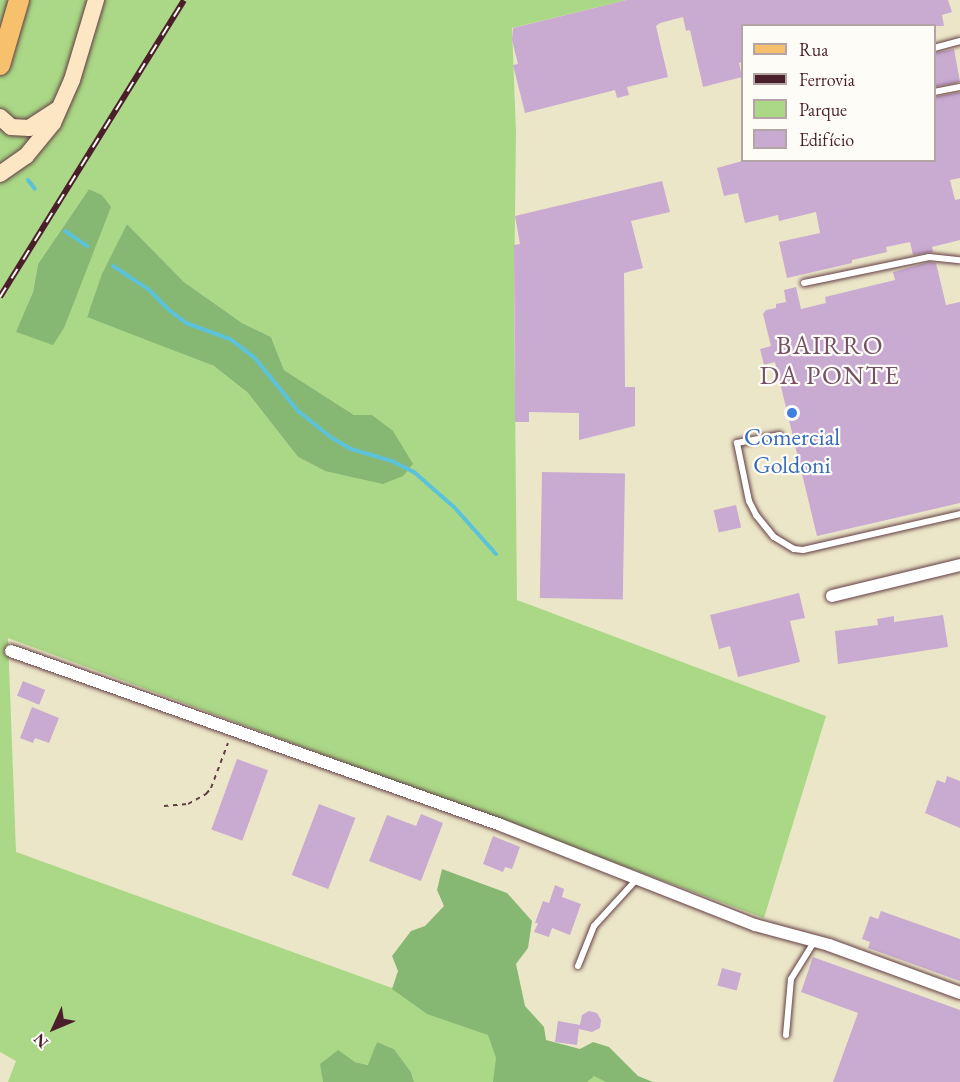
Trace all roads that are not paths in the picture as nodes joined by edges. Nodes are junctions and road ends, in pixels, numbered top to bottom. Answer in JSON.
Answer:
{"nodes":[{"id":1,"x":20,"y":0,"type":"edge"},
{"id":2,"x":96,"y":0,"type":"edge"},
{"id":3,"x":960,"y":41,"type":"edge"},
{"id":4,"x":936,"y":47,"type":"edge"},
{"id":5,"x":0,"y":64,"type":"edge"},
{"id":6,"x":960,"y":87,"type":"edge"},
{"id":7,"x":936,"y":92,"type":"edge"},
{"id":8,"x":62,"y":106,"type":"junction"},
{"id":9,"x":0,"y":117,"type":"edge"},
{"id":10,"x":0,"y":174,"type":"edge"},
{"id":11,"x":960,"y":260,"type":"edge"},
{"id":12,"x":804,"y":283,"type":"dead end"},
{"id":13,"x":780,"y":435,"type":"dead end"},
{"id":14,"x":960,"y":514,"type":"edge"},
{"id":15,"x":960,"y":565,"type":"edge"},
{"id":16,"x":832,"y":596,"type":"dead end"},
{"id":17,"x":12,"y":651,"type":"dead end"},
{"id":18,"x":636,"y":880,"type":"junction"},
{"id":19,"x":814,"y":941,"type":"junction"},
{"id":20,"x":578,"y":966,"type":"dead end"},
{"id":21,"x":960,"y":993,"type":"edge"},
{"id":22,"x":786,"y":1035,"type":"dead end"}],
"edges":[{"from":1,"to":5,"type":"main road"},
{"from":2,"to":8,"type":"main road"},
{"from":3,"to":4,"type":"lane"},
{"from":6,"to":7,"type":"lane"},
{"from":8,"to":9,"type":"main road"},
{"from":8,"to":10,"type":"main road"},
{"from":11,"to":12,"type":"lane"},
{"from":13,"to":14,"type":"lane"},
{"from":15,"to":16,"type":"street"},
{"from":17,"to":18,"type":"street"},
{"from":18,"to":19,"type":"street"},
{"from":18,"to":20,"type":"lane"},
{"from":19,"to":21,"type":"street"},
{"from":19,"to":22,"type":"lane"}]}
